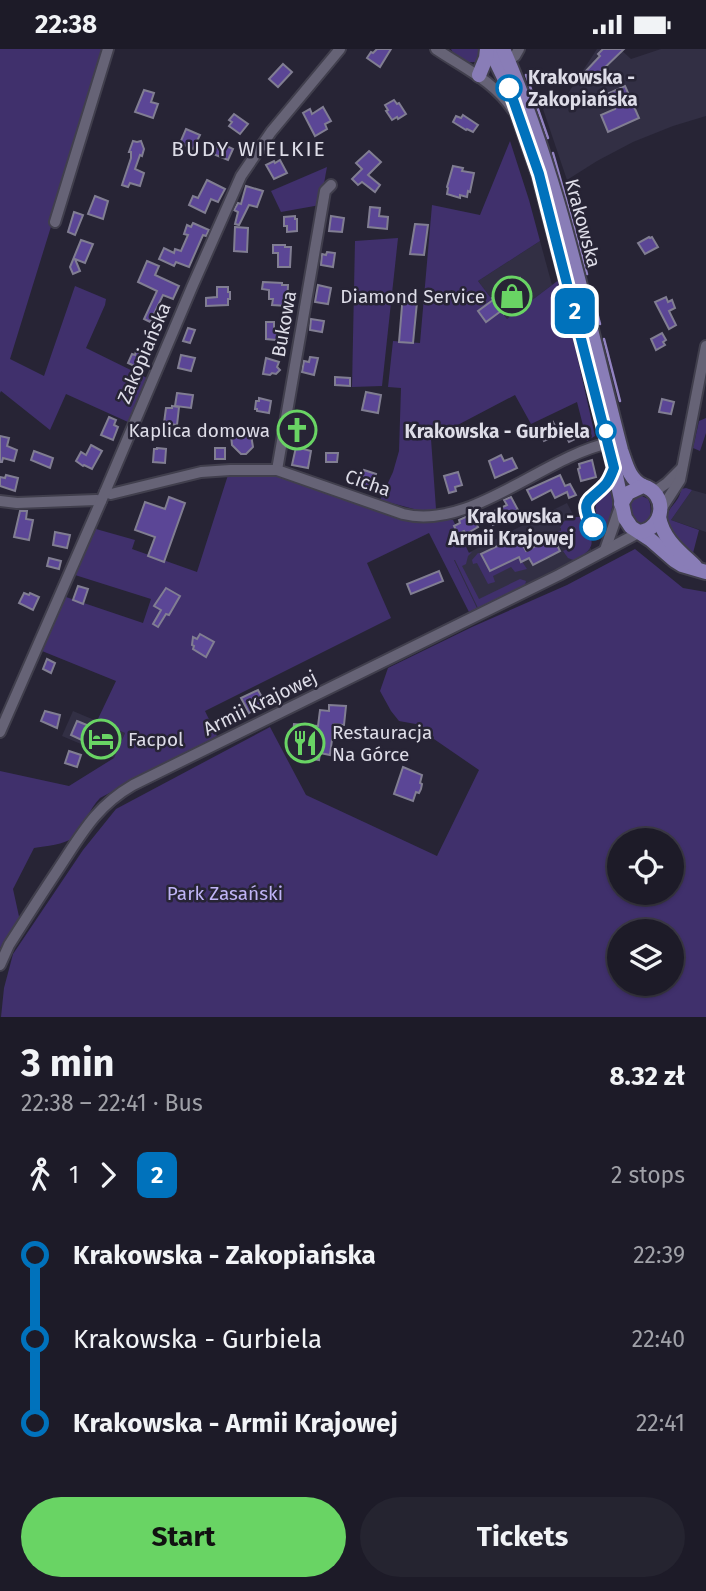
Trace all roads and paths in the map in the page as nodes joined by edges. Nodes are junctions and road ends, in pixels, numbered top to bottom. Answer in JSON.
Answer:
{"nodes":[{"id":1,"x":108,"y":49,"type":"edge"},
{"id":2,"x":340,"y":49,"type":"edge"},
{"id":3,"x":436,"y":49,"type":"edge"},
{"id":4,"x":488,"y":49,"type":"edge"},
{"id":5,"x":519,"y":49,"type":"edge"},
{"id":6,"x":505,"y":61,"type":"edge"},
{"id":7,"x":479,"y":75,"type":"junction"},
{"id":8,"x":504,"y":90,"type":"junction"},
{"id":9,"x":331,"y":185,"type":"dead end"},
{"id":10,"x":55,"y":222,"type":"dead end"},
{"id":11,"x":706,"y":346,"type":"edge"},
{"id":12,"x":694,"y":409,"type":"junction"},
{"id":13,"x":706,"y":412,"type":"edge"},
{"id":14,"x":609,"y":443,"type":"junction"},
{"id":15,"x":682,"y":468,"type":"junction"},
{"id":16,"x":277,"y":470,"type":"junction"},
{"id":17,"x":648,"y":489,"type":"junction"},
{"id":18,"x":103,"y":497,"type":"junction"},
{"id":19,"x":0,"y":501,"type":"edge"},
{"id":20,"x":621,"y":503,"type":"junction"},
{"id":21,"x":659,"y":514,"type":"junction"},
{"id":22,"x":640,"y":532,"type":"junction"},
{"id":23,"x":605,"y":550,"type":"junction"},
{"id":24,"x":702,"y":571,"type":"edge"},
{"id":25,"x":0,"y":732,"type":"edge"},
{"id":26,"x":4,"y":943,"type":"edge"},
{"id":27,"x":0,"y":965,"type":"edge"}],
"edges":[{"from":1,"to":10,"type":"street"},
{"from":2,"to":18,"type":"street","name":"Zakopiańska"},
{"from":3,"to":7,"type":"street"},
{"from":4,"to":6,"type":"main road","name":"Krakowska"},
{"from":4,"to":7,"type":"main road"},
{"from":5,"to":6,"type":"street"},
{"from":6,"to":7,"type":"street"},
{"from":6,"to":8,"type":"main road"},
{"from":6,"to":17,"type":"main road","name":"Krakowska"},
{"from":7,"to":8,"type":"street"},
{"from":8,"to":14,"type":"main road","name":"Krakowska"},
{"from":9,"to":16,"type":"street","name":"Bukowa"},
{"from":11,"to":12,"type":"street"},
{"from":12,"to":13,"type":"street"},
{"from":12,"to":15,"type":"street"},
{"from":14,"to":16,"type":"street","name":"Cicha"},
{"from":14,"to":20,"type":"main road","name":"Krakowska"},
{"from":15,"to":17,"type":"street"},
{"from":15,"to":21,"type":"street"},
{"from":16,"to":18,"type":"street","name":"Cicha"},
{"from":17,"to":20,"type":"main road"},
{"from":17,"to":21,"type":"main road"},
{"from":18,"to":19,"type":"street","name":"Cicha"},
{"from":18,"to":25,"type":"street","name":"Zakopiańska"},
{"from":20,"to":22,"type":"main road"},
{"from":20,"to":23,"type":"street"},
{"from":21,"to":22,"type":"main road"},
{"from":21,"to":24,"type":"main road"},
{"from":22,"to":23,"type":"street","name":"Armii Krajowej"},
{"from":22,"to":24,"type":"main road"},
{"from":23,"to":26,"type":"street","name":"Armii Krajowej"},
{"from":26,"to":27,"type":"street","name":"Armii Krajowej"}]}
